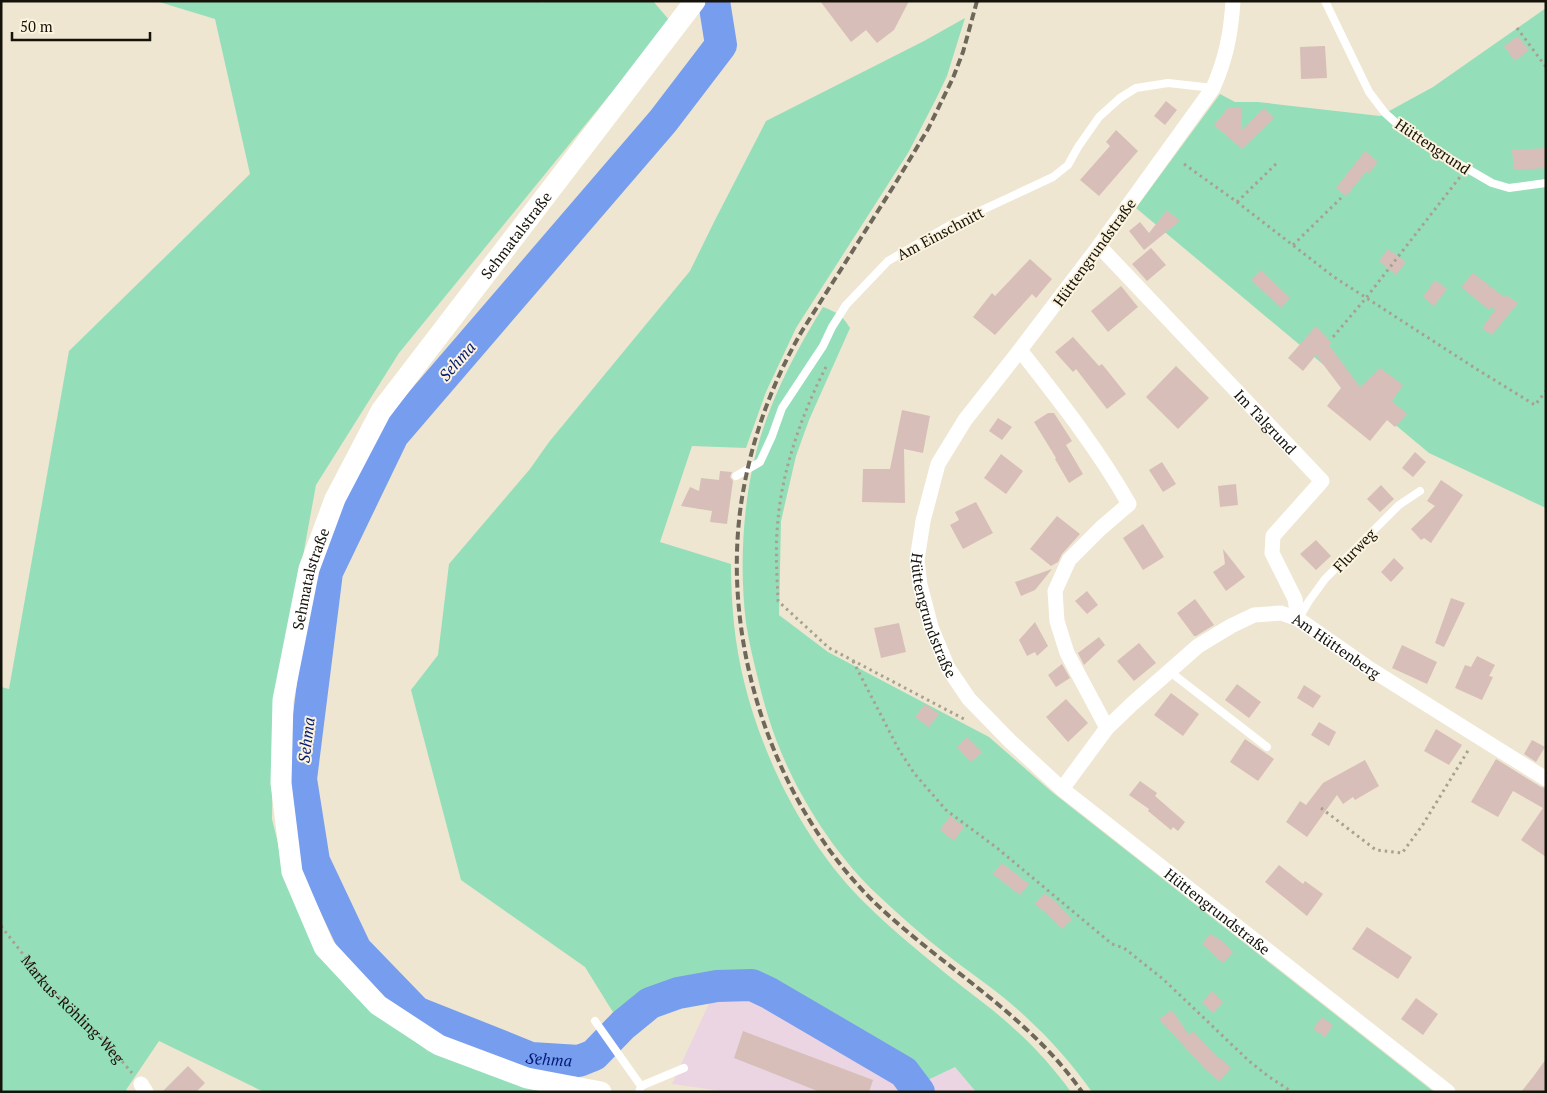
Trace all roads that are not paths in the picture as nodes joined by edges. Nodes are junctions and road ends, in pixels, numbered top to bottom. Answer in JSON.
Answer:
{"nodes":[{"id":1,"x":1233,"y":1,"type":"edge"},
{"id":2,"x":1325,"y":1,"type":"edge"},
{"id":3,"x":689,"y":4,"type":"edge"},
{"id":4,"x":1213,"y":88,"type":"junction"},
{"id":5,"x":1546,"y":182,"type":"edge"},
{"id":6,"x":1099,"y":246,"type":"junction"},
{"id":7,"x":1020,"y":350,"type":"junction"},
{"id":8,"x":736,"y":476,"type":"dead end"},
{"id":9,"x":1420,"y":491,"type":"dead end"},
{"id":10,"x":1298,"y":620,"type":"junction"},
{"id":11,"x":1170,"y":671,"type":"junction"},
{"id":12,"x":1107,"y":728,"type":"junction"},
{"id":13,"x":1267,"y":747,"type":"dead end"},
{"id":14,"x":1546,"y":779,"type":"edge"},
{"id":15,"x":1062,"y":789,"type":"junction"},
{"id":16,"x":595,"y":1021,"type":"dead end"},
{"id":17,"x":684,"y":1068,"type":"dead end"},
{"id":18,"x":640,"y":1089,"type":"edge"},
{"id":19,"x":601,"y":1092,"type":"edge"},
{"id":20,"x":1448,"y":1092,"type":"edge"}],
"edges":[{"from":1,"to":4,"type":"street","name":"Hüttengrundstraße"},
{"from":2,"to":5,"type":"lane","name":"Hüttengrund"},
{"from":3,"to":19,"type":"main road","name":"Sehmatalstraße"},
{"from":4,"to":6,"type":"street","name":"Hüttengrundstraße"},
{"from":4,"to":8,"type":"lane","name":"Am Einschnitt"},
{"from":6,"to":7,"type":"street","name":"Hüttengrundstraße"},
{"from":6,"to":10,"type":"street","name":"Im Talgrund"},
{"from":7,"to":12,"type":"street"},
{"from":7,"to":15,"type":"street","name":"Hüttengrundstraße"},
{"from":9,"to":10,"type":"lane","name":"Flurweg"},
{"from":10,"to":11,"type":"street","name":"Am Hüttenberg"},
{"from":10,"to":14,"type":"street","name":"Am Hüttenberg"},
{"from":11,"to":12,"type":"street","name":"Am Hüttenberg"},
{"from":11,"to":13,"type":"lane"},
{"from":12,"to":15,"type":"street","name":"Am Hüttenberg"},
{"from":15,"to":20,"type":"street","name":"Hüttengrundstraße"},
{"from":16,"to":18,"type":"lane"},
{"from":17,"to":18,"type":"lane"}]}
